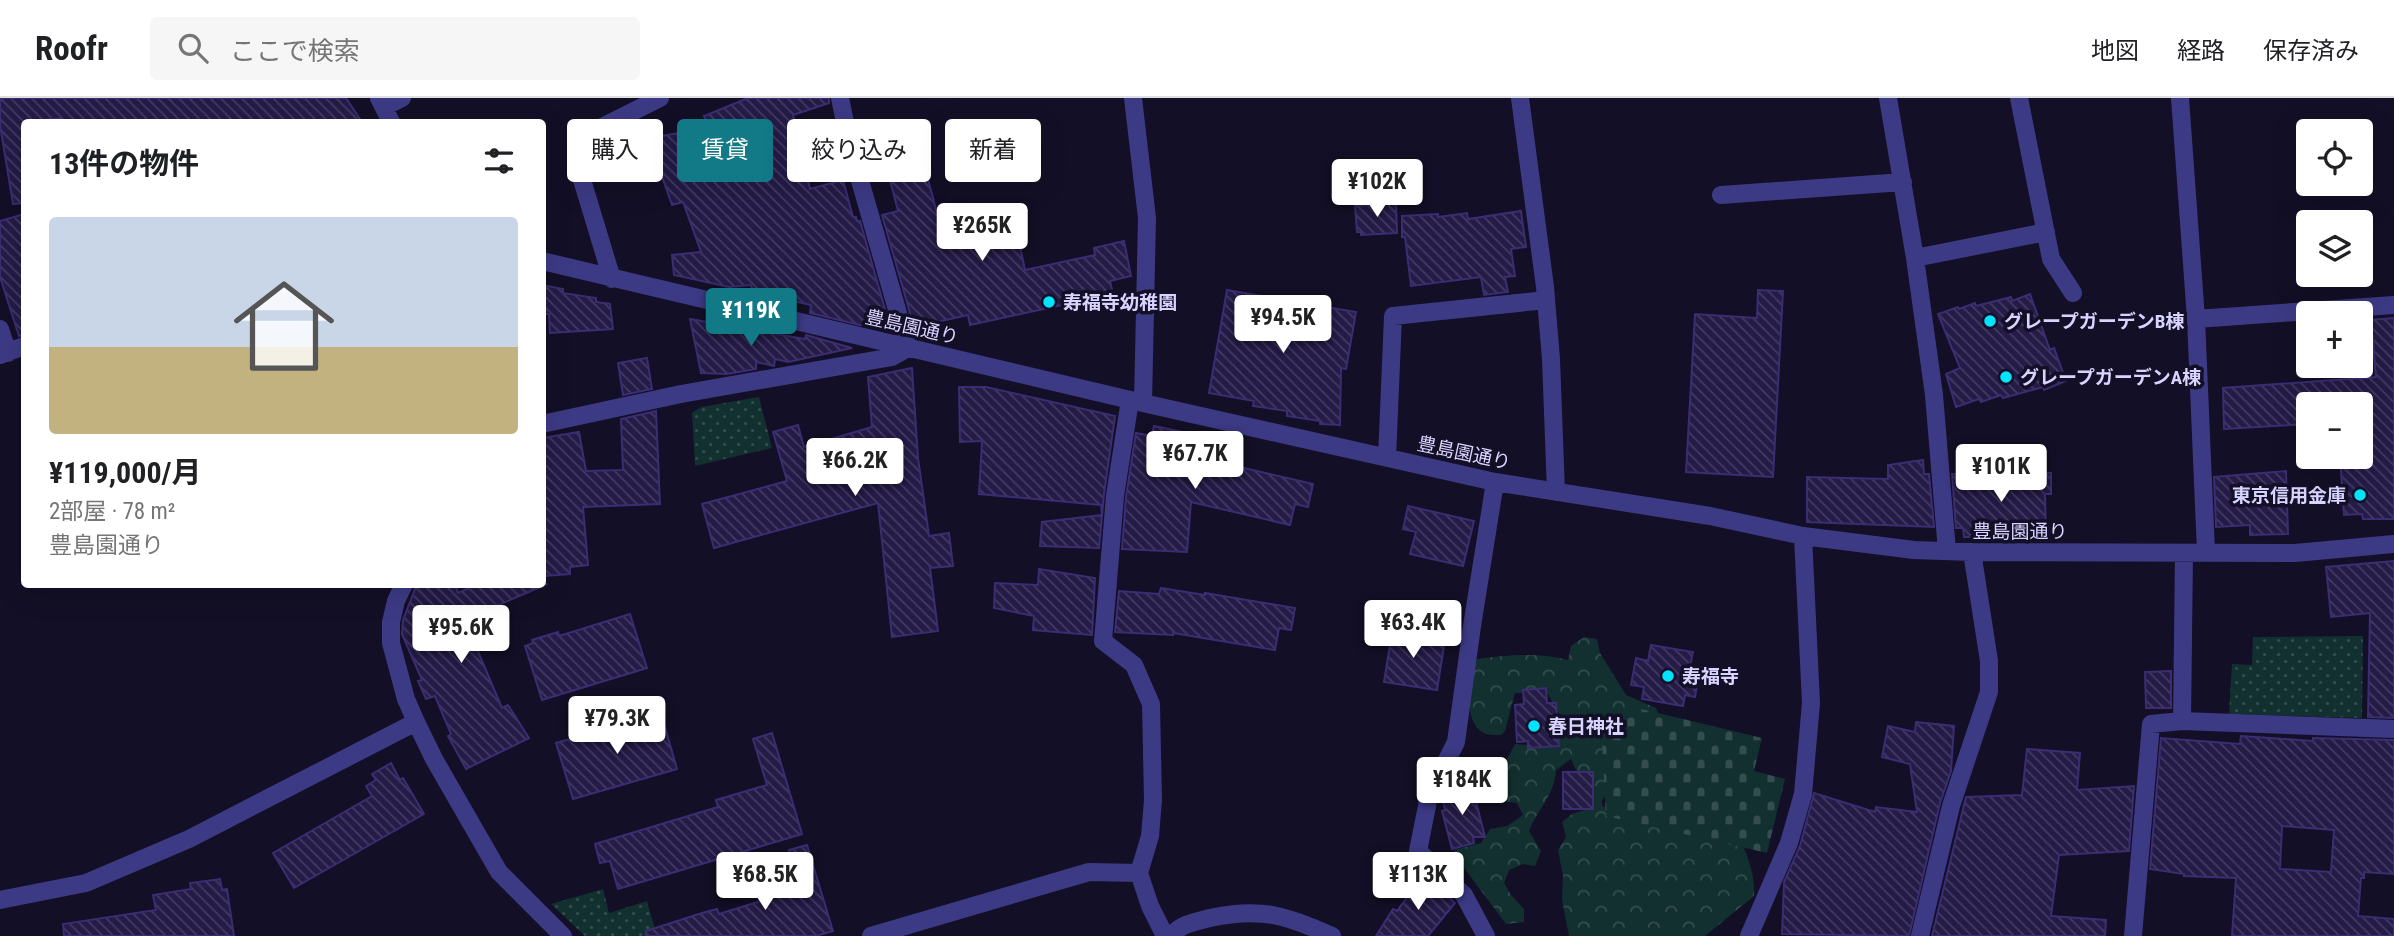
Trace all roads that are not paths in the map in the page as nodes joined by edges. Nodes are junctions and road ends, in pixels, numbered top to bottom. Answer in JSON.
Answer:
{"nodes":[{"id":1,"x":402,"y":98,"type":"edge"},
{"id":2,"x":660,"y":98,"type":"edge"},
{"id":3,"x":840,"y":98,"type":"edge"},
{"id":4,"x":1133,"y":98,"type":"edge"},
{"id":5,"x":1520,"y":98,"type":"edge"},
{"id":6,"x":1888,"y":98,"type":"edge"},
{"id":7,"x":2019,"y":98,"type":"edge"},
{"id":8,"x":2180,"y":98,"type":"edge"},
{"id":9,"x":385,"y":109,"type":"edge"},
{"id":10,"x":1903,"y":181,"type":"junction"},
{"id":11,"x":1721,"y":195,"type":"dead end"},
{"id":12,"x":2046,"y":232,"type":"junction"},
{"id":13,"x":1915,"y":258,"type":"junction"},
{"id":14,"x":546,"y":262,"type":"edge"},
{"id":15,"x":612,"y":279,"type":"junction"},
{"id":16,"x":2073,"y":293,"type":"dead end"},
{"id":17,"x":1546,"y":300,"type":"junction"},
{"id":18,"x":2394,"y":305,"type":"edge"},
{"id":19,"x":2196,"y":318,"type":"junction"},
{"id":20,"x":0,"y":330,"type":"edge"},
{"id":21,"x":908,"y":348,"type":"junction"},
{"id":22,"x":11,"y":351,"type":"edge"},
{"id":23,"x":1137,"y":402,"type":"junction"},
{"id":24,"x":546,"y":423,"type":"edge"},
{"id":25,"x":1387,"y":458,"type":"junction"},
{"id":26,"x":1496,"y":482,"type":"junction"},
{"id":27,"x":1556,"y":492,"type":"junction"},
{"id":28,"x":1803,"y":536,"type":"junction"},
{"id":29,"x":2394,"y":544,"type":"edge"},
{"id":30,"x":1947,"y":551,"type":"junction"},
{"id":31,"x":1972,"y":552,"type":"junction"},
{"id":32,"x":2206,"y":552,"type":"junction"},
{"id":33,"x":2184,"y":553,"type":"junction"},
{"id":34,"x":402,"y":588,"type":"edge"},
{"id":35,"x":2182,"y":721,"type":"junction"},
{"id":36,"x":416,"y":722,"type":"junction"},
{"id":37,"x":2394,"y":729,"type":"edge"},
{"id":38,"x":1139,"y":873,"type":"junction"},
{"id":39,"x":0,"y":900,"type":"edge"},
{"id":40,"x":563,"y":936,"type":"edge"},
{"id":41,"x":871,"y":936,"type":"edge"},
{"id":42,"x":1165,"y":936,"type":"edge"},
{"id":43,"x":1171,"y":936,"type":"edge"},
{"id":44,"x":1332,"y":936,"type":"edge"},
{"id":45,"x":1486,"y":936,"type":"edge"},
{"id":46,"x":1749,"y":936,"type":"edge"},
{"id":47,"x":1920,"y":936,"type":"edge"},
{"id":48,"x":2133,"y":936,"type":"edge"}],
"edges":[{"from":1,"to":9,"type":"street"},
{"from":2,"to":15,"type":"street"},
{"from":3,"to":21,"type":"street"},
{"from":4,"to":23,"type":"street"},
{"from":5,"to":17,"type":"street"},
{"from":6,"to":10,"type":"street"},
{"from":7,"to":12,"type":"street"},
{"from":8,"to":19,"type":"street"},
{"from":10,"to":11,"type":"street"},
{"from":10,"to":13,"type":"street"},
{"from":12,"to":13,"type":"street"},
{"from":12,"to":16,"type":"street"},
{"from":13,"to":30,"type":"street"},
{"from":14,"to":15,"type":"street","name":"豊島園通り"},
{"from":15,"to":21,"type":"street","name":"豊島園通り"},
{"from":17,"to":25,"type":"street"},
{"from":17,"to":27,"type":"street"},
{"from":18,"to":19,"type":"street"},
{"from":19,"to":32,"type":"street"},
{"from":20,"to":22,"type":"street"},
{"from":21,"to":23,"type":"street","name":"豊島園通り"},
{"from":21,"to":24,"type":"street"},
{"from":23,"to":25,"type":"street","name":"豊島園通り"},
{"from":23,"to":38,"type":"street"},
{"from":25,"to":26,"type":"street","name":"豊島園通り"},
{"from":26,"to":27,"type":"street","name":"豊島園通り"},
{"from":26,"to":45,"type":"street"},
{"from":27,"to":28,"type":"street","name":"豊島園通り"},
{"from":28,"to":30,"type":"street","name":"豊島園通り"},
{"from":28,"to":46,"type":"street"},
{"from":29,"to":32,"type":"street","name":"豊島園通り"},
{"from":30,"to":31,"type":"street","name":"豊島園通り"},
{"from":31,"to":33,"type":"street","name":"豊島園通り"},
{"from":31,"to":47,"type":"street"},
{"from":32,"to":33,"type":"street","name":"豊島園通り"},
{"from":33,"to":35,"type":"street"},
{"from":34,"to":36,"type":"street"},
{"from":35,"to":37,"type":"street"},
{"from":35,"to":48,"type":"street"},
{"from":36,"to":39,"type":"street"},
{"from":36,"to":40,"type":"street"},
{"from":38,"to":41,"type":"street"},
{"from":38,"to":42,"type":"street"},
{"from":43,"to":44,"type":"street"}]}
